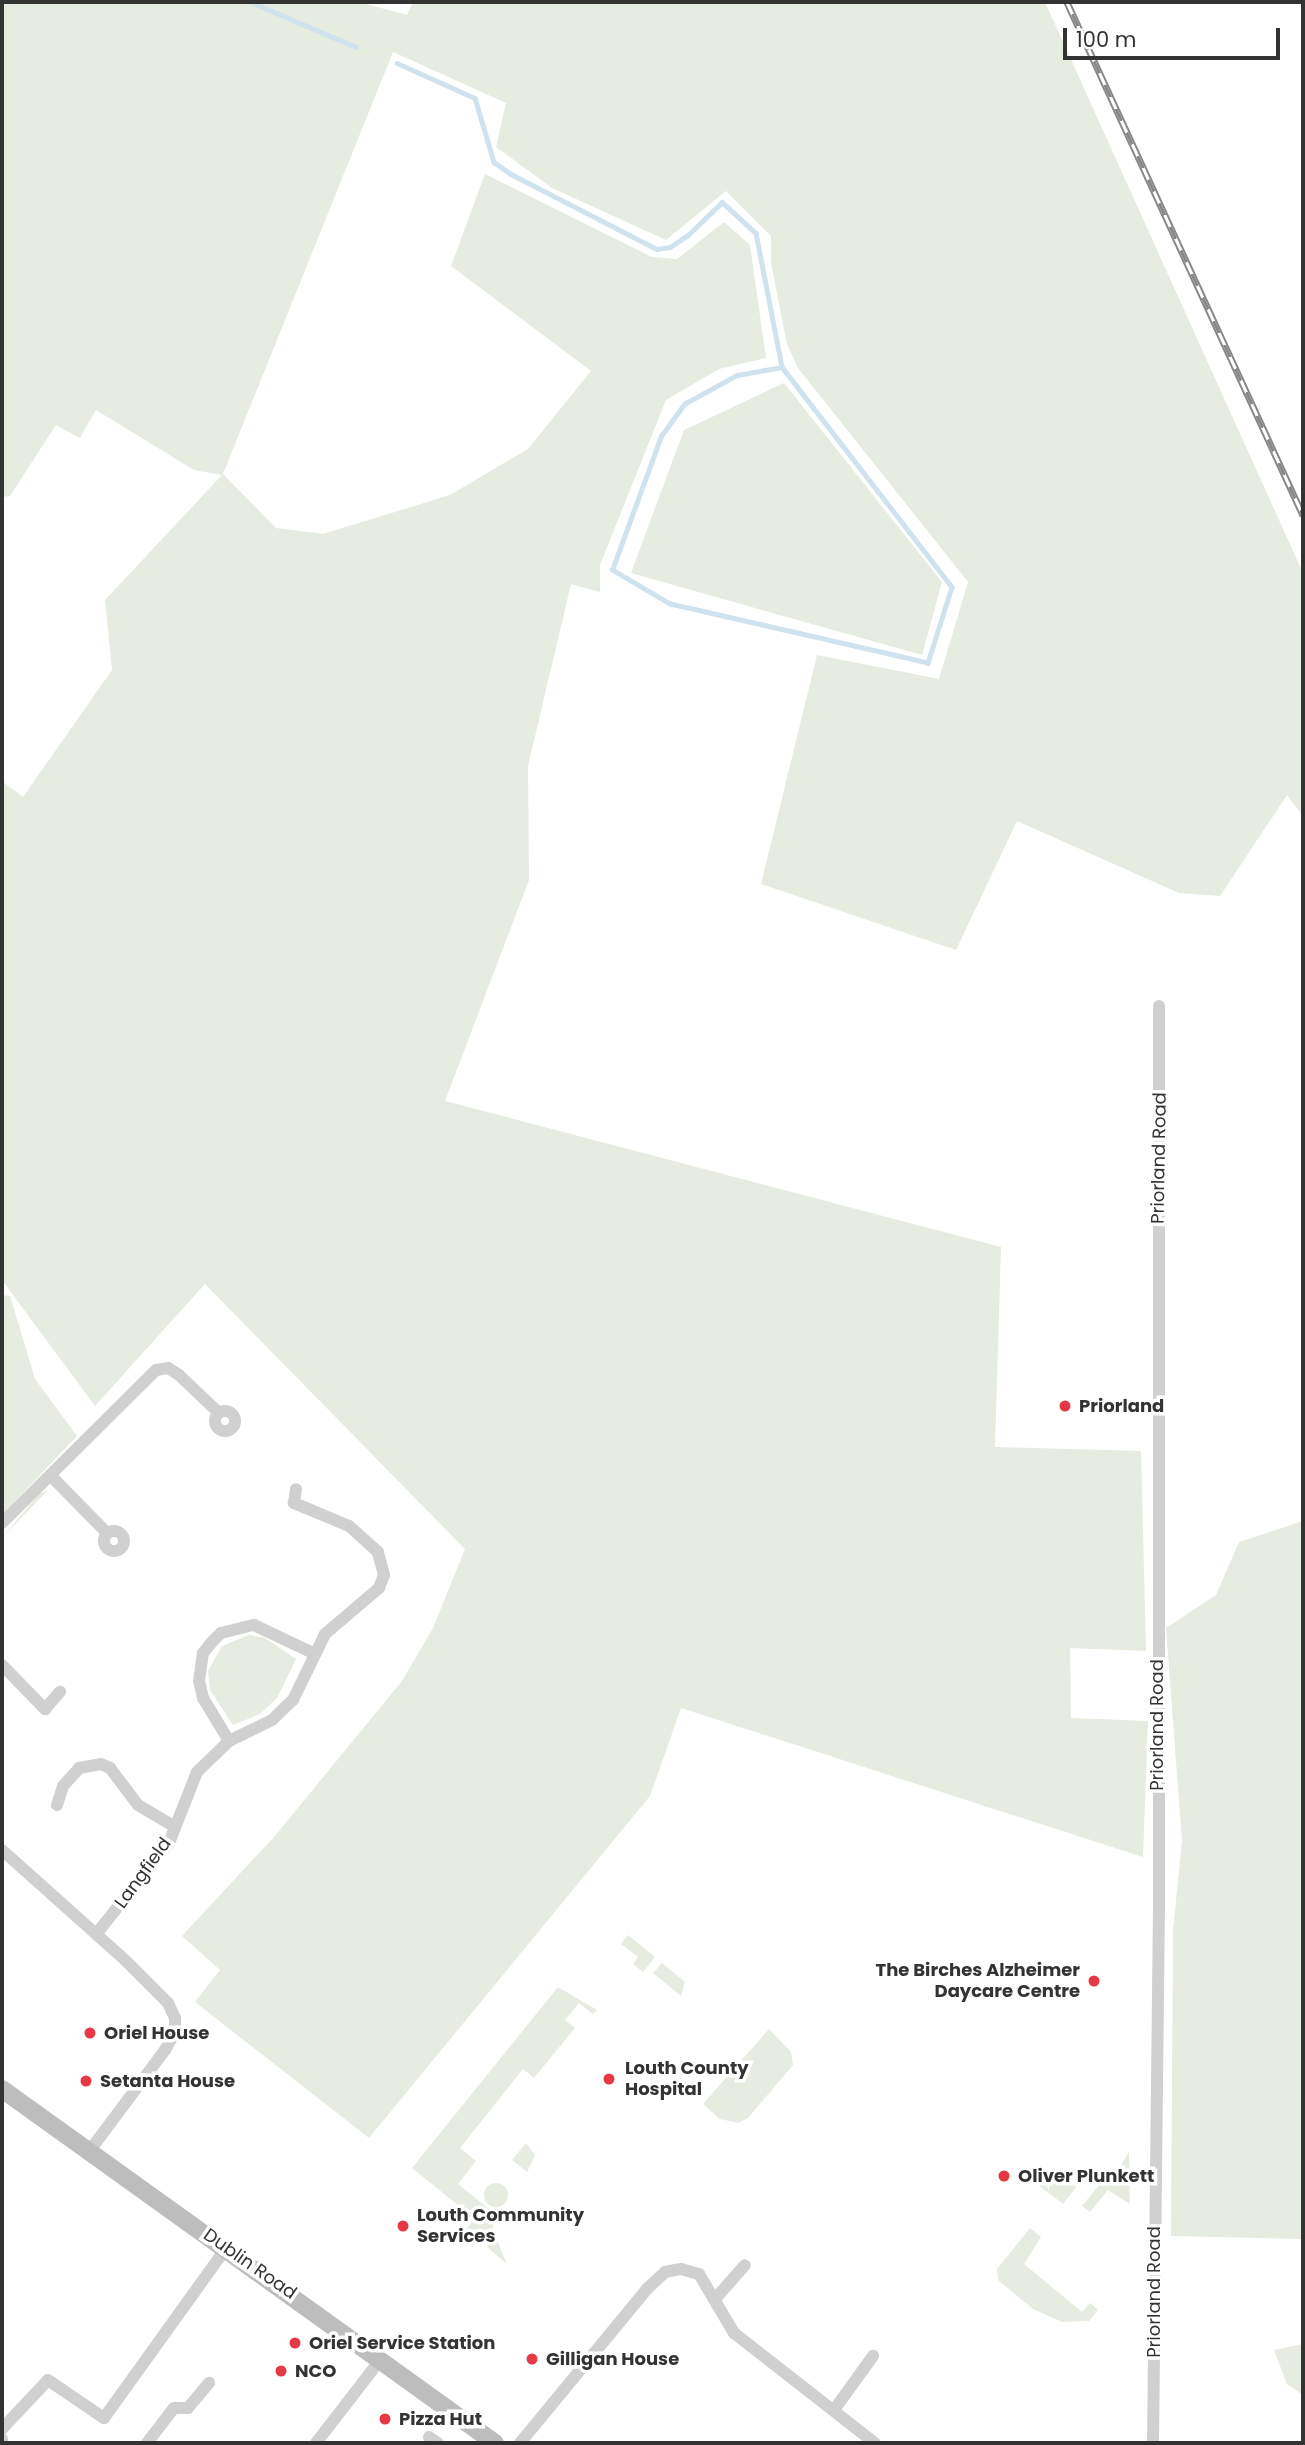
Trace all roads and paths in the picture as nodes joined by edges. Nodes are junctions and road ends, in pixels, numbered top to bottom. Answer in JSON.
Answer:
{"nodes":[{"id":1,"x":1159,"y":1006,"type":"dead end"},
{"id":2,"x":219,"y":1413,"type":"dead end"},
{"id":3,"x":52,"y":1477,"type":"junction"},
{"id":4,"x":296,"y":1489,"type":"dead end"},
{"id":5,"x":2,"y":1523,"type":"edge"},
{"id":6,"x":107,"y":1533,"type":"dead end"},
{"id":7,"x":313,"y":1653,"type":"junction"},
{"id":8,"x":2,"y":1665,"type":"edge"},
{"id":9,"x":61,"y":1692,"type":"dead end"},
{"id":10,"x":229,"y":1741,"type":"junction"},
{"id":11,"x":57,"y":1805,"type":"dead end"},
{"id":12,"x":175,"y":1827,"type":"junction"},
{"id":13,"x":2,"y":1850,"type":"edge"},
{"id":14,"x":97,"y":1933,"type":"junction"},
{"id":15,"x":2,"y":2090,"type":"edge"},
{"id":16,"x":88,"y":2153,"type":"junction"},
{"id":17,"x":226,"y":2248,"type":"junction"},
{"id":18,"x":745,"y":2265,"type":"dead end"},
{"id":19,"x":715,"y":2299,"type":"junction"},
{"id":20,"x":873,"y":2356,"type":"dead end"},
{"id":21,"x":381,"y":2359,"type":"junction"},
{"id":22,"x":209,"y":2383,"type":"dead end"},
{"id":23,"x":834,"y":2410,"type":"junction"},
{"id":24,"x":2,"y":2429,"type":"edge"},
{"id":25,"x":146,"y":2443,"type":"edge"},
{"id":26,"x":316,"y":2443,"type":"edge"},
{"id":27,"x":495,"y":2443,"type":"edge"},
{"id":28,"x":520,"y":2443,"type":"edge"},
{"id":29,"x":875,"y":2443,"type":"edge"},
{"id":30,"x":1153,"y":2443,"type":"edge"}],
"edges":[{"from":1,"to":30,"type":"street","name":"Priorland Road"},
{"from":2,"to":3,"type":"street"},
{"from":3,"to":5,"type":"street"},
{"from":3,"to":6,"type":"street"},
{"from":4,"to":7,"type":"street","name":"Langfield"},
{"from":7,"to":10,"type":"street","name":"Langfield"},
{"from":7,"to":10,"type":"street"},
{"from":8,"to":9,"type":"street"},
{"from":10,"to":12,"type":"street","name":"Langfield"},
{"from":11,"to":12,"type":"street"},
{"from":12,"to":14,"type":"street","name":"Langfield"},
{"from":13,"to":14,"type":"street"},
{"from":14,"to":16,"type":"street"},
{"from":15,"to":16,"type":"main road","name":"Dublin Road"},
{"from":16,"to":17,"type":"main road","name":"Dublin Road"},
{"from":17,"to":21,"type":"main road","name":"Dublin Road"},
{"from":17,"to":24,"type":"street"},
{"from":18,"to":19,"type":"street"},
{"from":19,"to":23,"type":"street"},
{"from":19,"to":28,"type":"street"},
{"from":20,"to":23,"type":"street"},
{"from":21,"to":26,"type":"street"},
{"from":21,"to":27,"type":"main road","name":"Dublin Road"},
{"from":22,"to":25,"type":"street"},
{"from":23,"to":29,"type":"street"}]}
